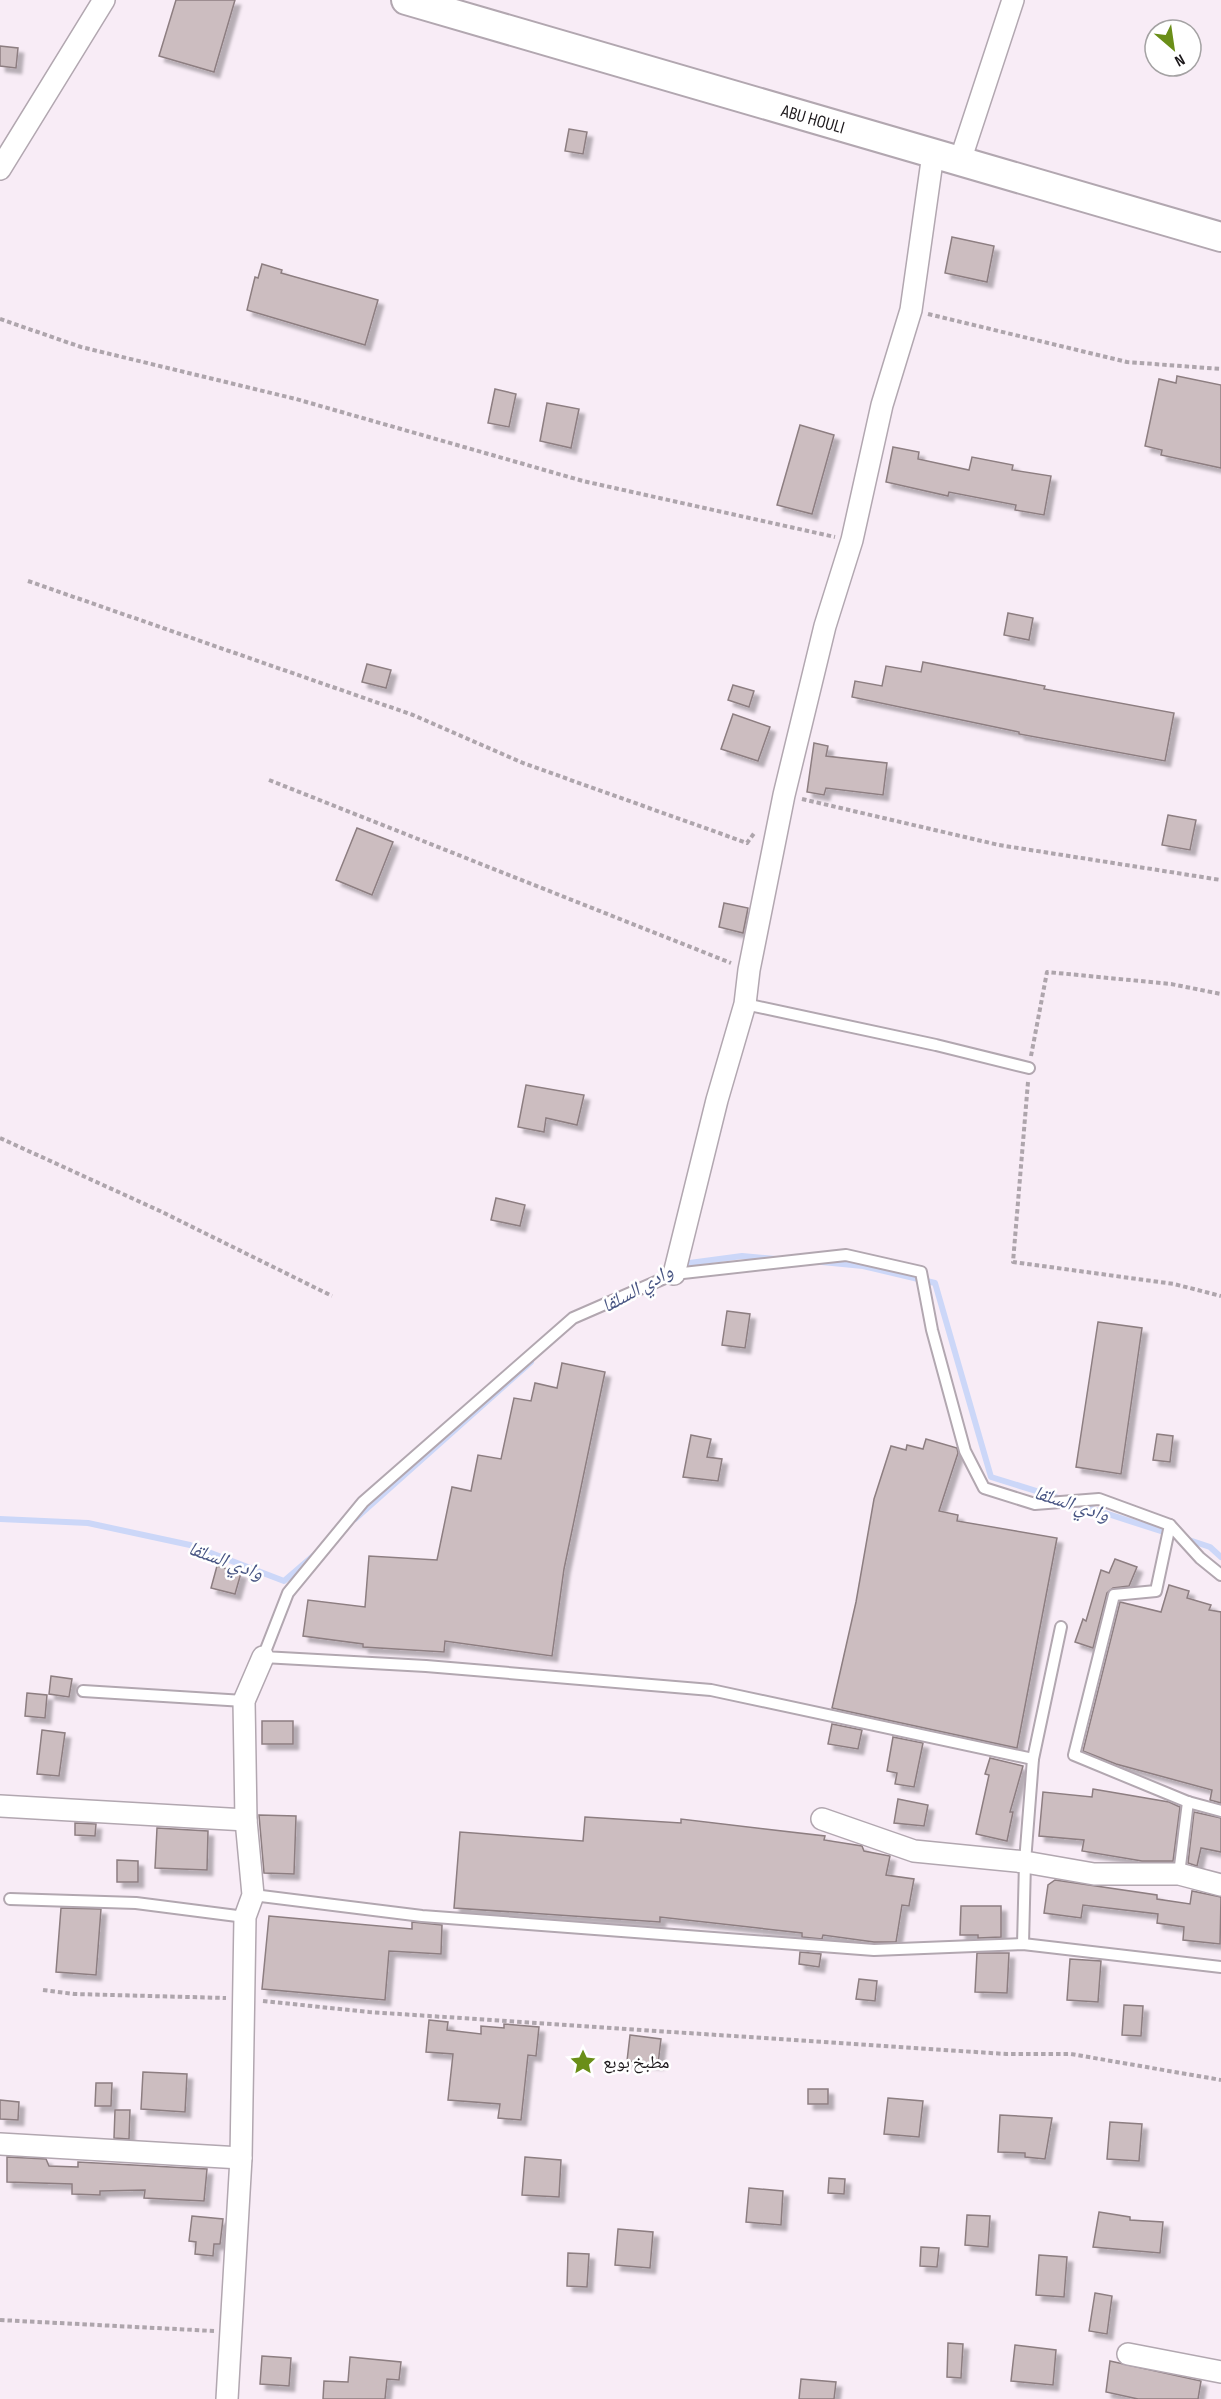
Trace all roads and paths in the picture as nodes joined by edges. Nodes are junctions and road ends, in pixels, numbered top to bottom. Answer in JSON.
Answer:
{"nodes":[{"id":1,"x":105,"y":0,"type":"edge"},
{"id":2,"x":406,"y":0,"type":"edge"},
{"id":3,"x":1013,"y":0,"type":"edge"},
{"id":4,"x":947,"y":158,"type":"junction"},
{"id":5,"x":0,"y":169,"type":"edge"},
{"id":6,"x":1221,"y":237,"type":"edge"},
{"id":7,"x":911,"y":310,"type":"junction"},
{"id":8,"x":0,"y":319,"type":"edge"},
{"id":9,"x":1221,"y":369,"type":"edge"},
{"id":10,"x":852,"y":540,"type":"junction"},
{"id":11,"x":28,"y":581,"type":"dead end"},
{"id":12,"x":269,"y":780,"type":"dead end"},
{"id":13,"x":784,"y":795,"type":"junction"},
{"id":14,"x":760,"y":827,"type":"dead end"},
{"id":15,"x":1221,"y":880,"type":"edge"},
{"id":16,"x":749,"y":970,"type":"junction"},
{"id":17,"x":1221,"y":994,"type":"edge"},
{"id":18,"x":745,"y":1005,"type":"junction"},
{"id":19,"x":1029,"y":1068,"type":"junction"},
{"id":20,"x":0,"y":1138,"type":"edge"},
{"id":21,"x":674,"y":1274,"type":"junction"},
{"id":22,"x":332,"y":1296,"type":"dead end"},
{"id":23,"x":1221,"y":1296,"type":"edge"},
{"id":24,"x":1170,"y":1524,"type":"junction"},
{"id":25,"x":1221,"y":1575,"type":"edge"},
{"id":26,"x":1061,"y":1627,"type":"dead end"},
{"id":27,"x":263,"y":1657,"type":"junction"},
{"id":28,"x":83,"y":1690,"type":"dead end"},
{"id":29,"x":244,"y":1701,"type":"junction"},
{"id":30,"x":1033,"y":1759,"type":"junction"},
{"id":31,"x":1188,"y":1802,"type":"junction"},
{"id":32,"x":0,"y":1806,"type":"edge"},
{"id":33,"x":1221,"y":1811,"type":"edge"},
{"id":34,"x":822,"y":1819,"type":"dead end"},
{"id":35,"x":246,"y":1820,"type":"junction"},
{"id":36,"x":1025,"y":1862,"type":"junction"},
{"id":37,"x":1179,"y":1874,"type":"junction"},
{"id":38,"x":1221,"y":1886,"type":"edge"},
{"id":39,"x":253,"y":1895,"type":"junction"},
{"id":40,"x":10,"y":1899,"type":"dead end"},
{"id":41,"x":245,"y":1917,"type":"junction"},
{"id":42,"x":1023,"y":1944,"type":"junction"},
{"id":43,"x":1221,"y":1967,"type":"edge"},
{"id":44,"x":43,"y":1990,"type":"dead end"},
{"id":45,"x":244,"y":1999,"type":"junction"},
{"id":46,"x":1221,"y":2080,"type":"edge"},
{"id":47,"x":0,"y":2144,"type":"edge"},
{"id":48,"x":241,"y":2158,"type":"junction"},
{"id":49,"x":0,"y":2320,"type":"edge"},
{"id":50,"x":230,"y":2332,"type":"junction"},
{"id":51,"x":1128,"y":2354,"type":"dead end"},
{"id":52,"x":1221,"y":2372,"type":"edge"},
{"id":53,"x":227,"y":2399,"type":"edge"}],
"edges":[{"from":1,"to":5,"type":"street"},
{"from":2,"to":4,"type":"street","name":"ABU HOULI"},
{"from":3,"to":4,"type":"street"},
{"from":4,"to":6,"type":"street","name":"ABU HOULI"},
{"from":4,"to":7,"type":"street"},
{"from":7,"to":9,"type":"path"},
{"from":7,"to":10,"type":"street"},
{"from":8,"to":10,"type":"path"},
{"from":10,"to":13,"type":"street"},
{"from":11,"to":14,"type":"path"},
{"from":12,"to":16,"type":"path"},
{"from":13,"to":15,"type":"path"},
{"from":13,"to":16,"type":"street"},
{"from":16,"to":18,"type":"street"},
{"from":17,"to":19,"type":"path"},
{"from":18,"to":19,"type":"lane"},
{"from":18,"to":21,"type":"street"},
{"from":19,"to":23,"type":"path"},
{"from":20,"to":22,"type":"path"},
{"from":21,"to":24,"type":"lane"},
{"from":21,"to":27,"type":"lane"},
{"from":24,"to":25,"type":"lane"},
{"from":24,"to":31,"type":"lane"},
{"from":26,"to":30,"type":"lane"},
{"from":27,"to":29,"type":"street"},
{"from":27,"to":30,"type":"lane"},
{"from":28,"to":29,"type":"lane"},
{"from":29,"to":35,"type":"street"},
{"from":30,"to":36,"type":"lane"},
{"from":31,"to":33,"type":"lane"},
{"from":31,"to":37,"type":"lane"},
{"from":32,"to":35,"type":"street"},
{"from":34,"to":36,"type":"street"},
{"from":35,"to":39,"type":"street"},
{"from":36,"to":37,"type":"street"},
{"from":36,"to":42,"type":"lane"},
{"from":37,"to":38,"type":"street"},
{"from":39,"to":41,"type":"street"},
{"from":39,"to":42,"type":"lane"},
{"from":40,"to":41,"type":"lane"},
{"from":41,"to":45,"type":"street"},
{"from":42,"to":43,"type":"lane"},
{"from":44,"to":45,"type":"path"},
{"from":45,"to":46,"type":"path"},
{"from":45,"to":48,"type":"street"},
{"from":47,"to":48,"type":"street"},
{"from":48,"to":50,"type":"street"},
{"from":49,"to":50,"type":"path"},
{"from":50,"to":53,"type":"street"},
{"from":51,"to":52,"type":"street"}]}
